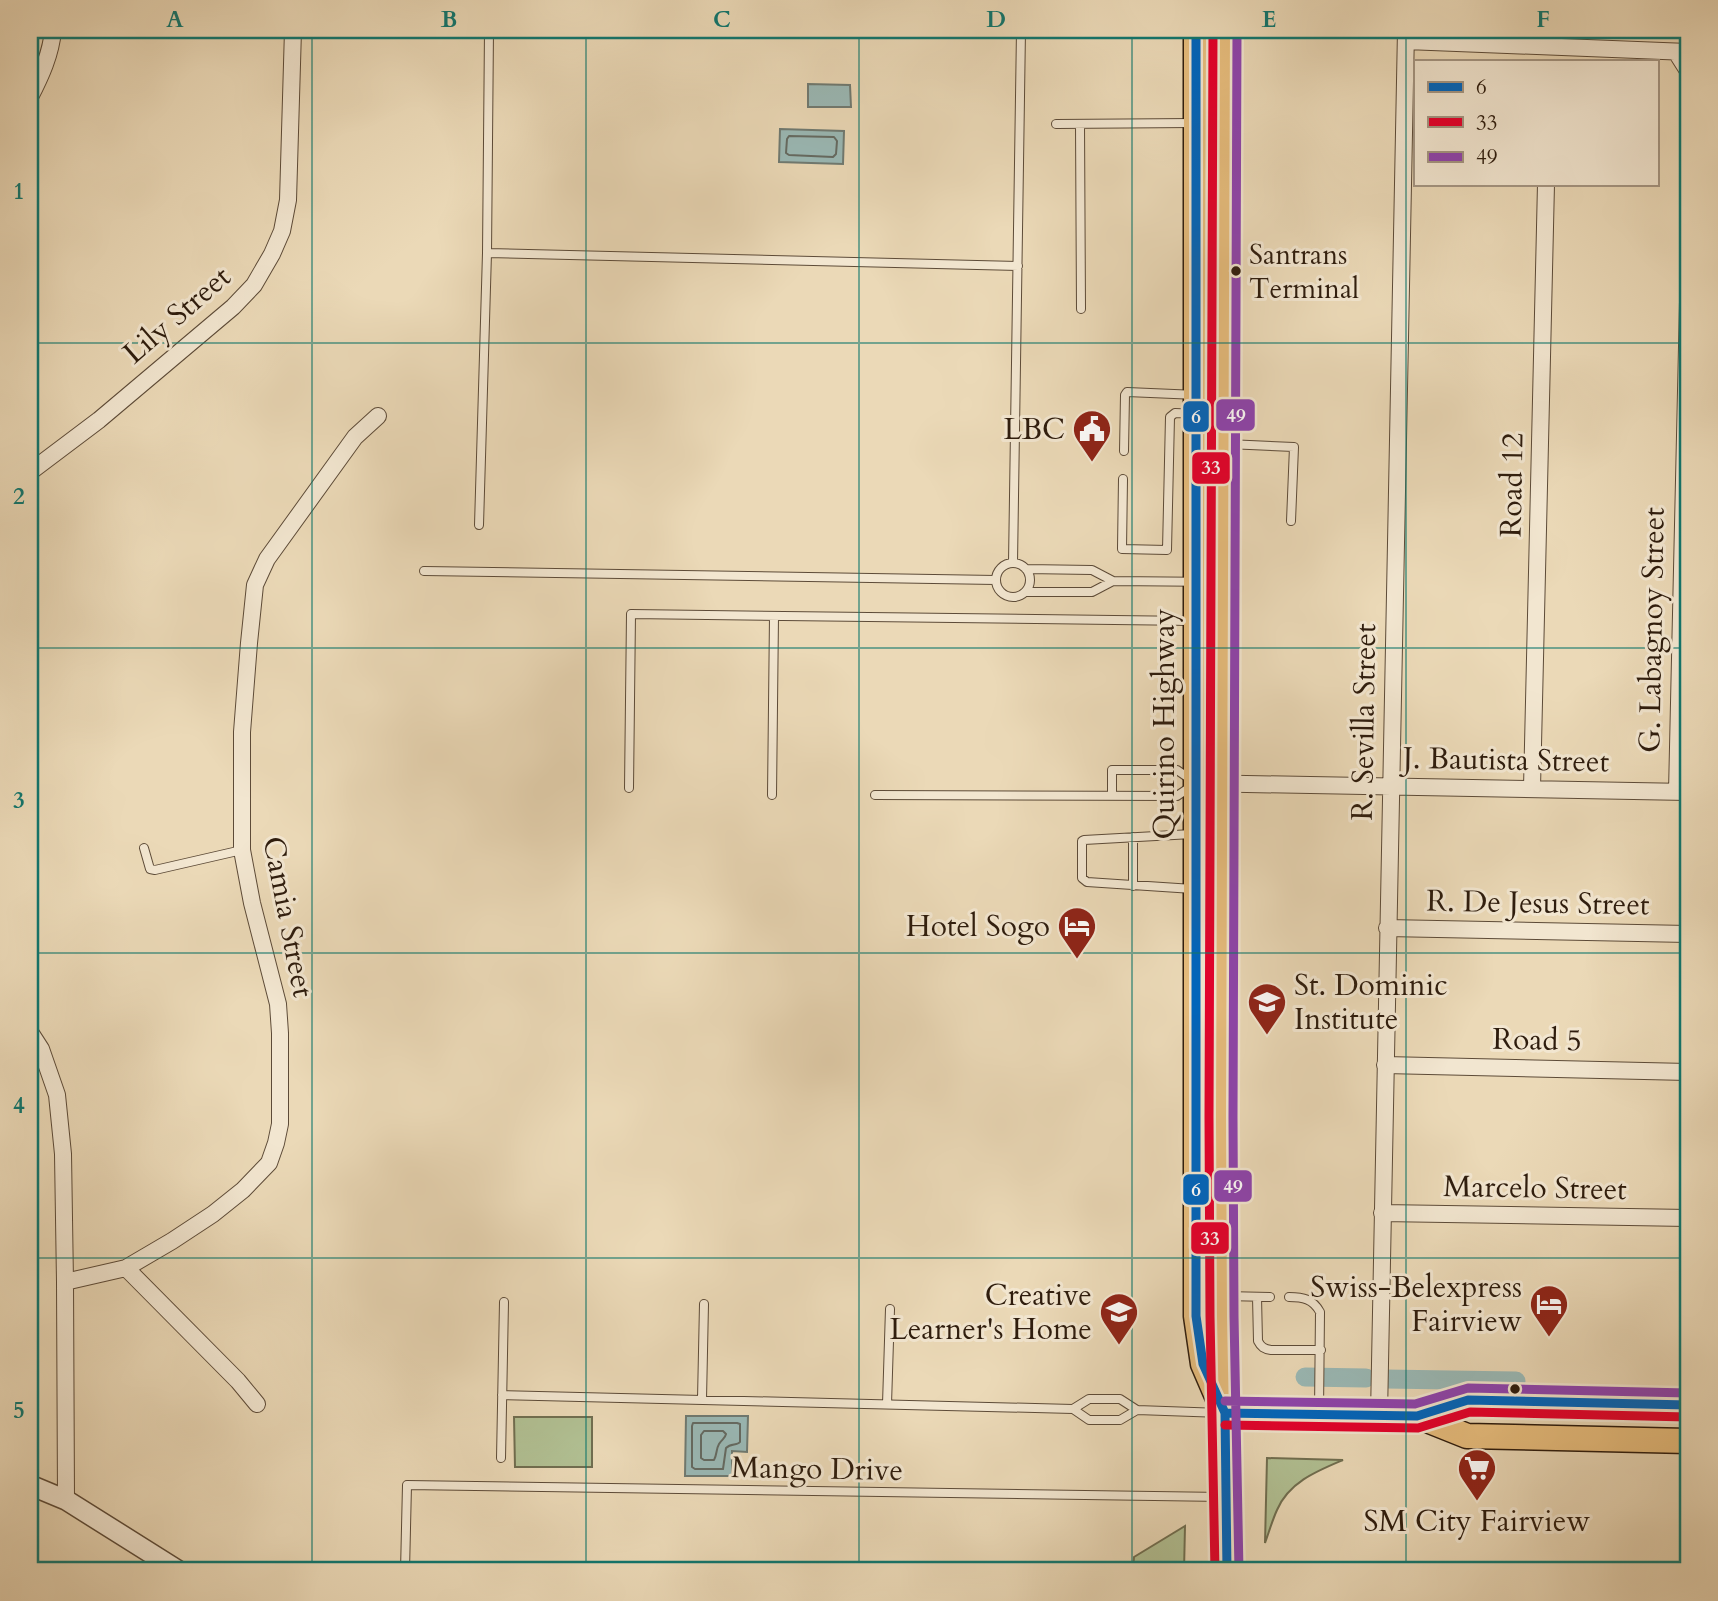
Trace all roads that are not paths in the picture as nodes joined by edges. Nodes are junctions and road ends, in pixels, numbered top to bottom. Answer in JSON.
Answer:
{"nodes":[{"id":1,"x":53,"y":30,"type":"edge"},
{"id":2,"x":293,"y":30,"type":"edge"},
{"id":3,"x":489,"y":30,"type":"edge"},
{"id":4,"x":1021,"y":30,"type":"edge"},
{"id":5,"x":1196,"y":30,"type":"edge"},
{"id":6,"x":1225,"y":30,"type":"edge"},
{"id":7,"x":1406,"y":35,"type":"edge"},
{"id":8,"x":1682,"y":52,"type":"edge"},
{"id":9,"x":1549,"y":54,"type":"edge"},
{"id":10,"x":1688,"y":71,"type":"edge"},
{"id":11,"x":30,"y":97,"type":"edge"},
{"id":12,"x":1196,"y":123,"type":"junction"},
{"id":13,"x":1056,"y":124,"type":"dead end"},
{"id":14,"x":1080,"y":124,"type":"junction"},
{"id":15,"x":1546,"y":186,"type":"edge"},
{"id":16,"x":487,"y":253,"type":"junction"},
{"id":17,"x":1018,"y":266,"type":"junction"},
{"id":18,"x":1688,"y":302,"type":"edge"},
{"id":19,"x":1081,"y":309,"type":"dead end"},
{"id":20,"x":1196,"y":404,"type":"junction"},
{"id":21,"x":1224,"y":406,"type":"junction"},
{"id":22,"x":378,"y":416,"type":"dead end"},
{"id":23,"x":1223,"y":444,"type":"junction"},
{"id":24,"x":1124,"y":451,"type":"dead end"},
{"id":25,"x":30,"y":472,"type":"edge"},
{"id":26,"x":1123,"y":479,"type":"dead end"},
{"id":27,"x":1291,"y":521,"type":"dead end"},
{"id":28,"x":480,"y":525,"type":"dead end"},
{"id":29,"x":1013,"y":563,"type":"junction"},
{"id":30,"x":1026,"y":569,"type":"junction"},
{"id":31,"x":424,"y":571,"type":"dead end"},
{"id":32,"x":996,"y":580,"type":"junction"},
{"id":33,"x":1112,"y":581,"type":"junction"},
{"id":34,"x":1196,"y":582,"type":"junction"},
{"id":35,"x":1223,"y":582,"type":"junction"},
{"id":36,"x":1026,"y":592,"type":"junction"},
{"id":37,"x":774,"y":616,"type":"junction"},
{"id":38,"x":1196,"y":621,"type":"junction"},
{"id":39,"x":1196,"y":783,"type":"junction"},
{"id":40,"x":1222,"y":783,"type":"junction"},
{"id":41,"x":1391,"y":785,"type":"junction"},
{"id":42,"x":629,"y":788,"type":"dead end"},
{"id":43,"x":1532,"y":788,"type":"junction"},
{"id":44,"x":1682,"y":792,"type":"edge"},
{"id":45,"x":772,"y":795,"type":"dead end"},
{"id":46,"x":875,"y":795,"type":"dead end"},
{"id":47,"x":1112,"y":796,"type":"junction"},
{"id":48,"x":1196,"y":834,"type":"junction"},
{"id":49,"x":1133,"y":837,"type":"junction"},
{"id":50,"x":144,"y":848,"type":"dead end"},
{"id":51,"x":242,"y":850,"type":"junction"},
{"id":52,"x":1133,"y":886,"type":"junction"},
{"id":53,"x":1196,"y":889,"type":"junction"},
{"id":54,"x":1387,"y":928,"type":"junction"},
{"id":55,"x":1688,"y":934,"type":"edge"},
{"id":56,"x":30,"y":1032,"type":"edge"},
{"id":57,"x":1385,"y":1065,"type":"junction"},
{"id":58,"x":1688,"y":1072,"type":"edge"},
{"id":59,"x":1382,"y":1213,"type":"junction"},
{"id":60,"x":1688,"y":1218,"type":"edge"},
{"id":61,"x":126,"y":1268,"type":"junction"},
{"id":62,"x":65,"y":1282,"type":"junction"},
{"id":63,"x":1222,"y":1296,"type":"junction"},
{"id":64,"x":1257,"y":1297,"type":"junction"},
{"id":65,"x":1270,"y":1297,"type":"dead end"},
{"id":66,"x":1289,"y":1297,"type":"dead end"},
{"id":67,"x":504,"y":1302,"type":"dead end"},
{"id":68,"x":704,"y":1304,"type":"dead end"},
{"id":69,"x":890,"y":1309,"type":"dead end"},
{"id":70,"x":1321,"y":1350,"type":"junction"},
{"id":71,"x":502,"y":1395,"type":"junction"},
{"id":72,"x":702,"y":1399,"type":"junction"},
{"id":73,"x":257,"y":1404,"type":"dead end"},
{"id":74,"x":887,"y":1404,"type":"junction"},
{"id":75,"x":1688,"y":1405,"type":"edge"},
{"id":76,"x":1073,"y":1409,"type":"junction"},
{"id":77,"x":1138,"y":1410,"type":"junction"},
{"id":78,"x":1225,"y":1413,"type":"junction"},
{"id":79,"x":1319,"y":1414,"type":"junction"},
{"id":80,"x":1379,"y":1415,"type":"junction"},
{"id":81,"x":1417,"y":1416,"type":"junction"},
{"id":82,"x":1688,"y":1441,"type":"edge"},
{"id":83,"x":501,"y":1458,"type":"dead end"},
{"id":84,"x":30,"y":1485,"type":"edge"},
{"id":85,"x":1226,"y":1497,"type":"junction"},
{"id":86,"x":65,"y":1500,"type":"junction"},
{"id":87,"x":1227,"y":1570,"type":"edge"},
{"id":88,"x":179,"y":1571,"type":"edge"},
{"id":89,"x":405,"y":1571,"type":"edge"},
{"id":90,"x":1262,"y":1571,"type":"edge"},
{"id":91,"x":1355,"y":1571,"type":"edge"},
{"id":92,"x":1527,"y":1571,"type":"edge"}],
"edges":[{"from":1,"to":11,"type":"street"},
{"from":2,"to":25,"type":"street","name":"Lily Street"},
{"from":3,"to":16,"type":"lane"},
{"from":4,"to":17,"type":"lane"},
{"from":5,"to":12,"type":"main road","name":"Quirino Highway"},
{"from":6,"to":21,"type":"main road","name":"Quirino Highway"},
{"from":7,"to":9,"type":"street"},
{"from":7,"to":41,"type":"street","name":"R. Sevilla Street"},
{"from":8,"to":9,"type":"street"},
{"from":8,"to":10,"type":"street"},
{"from":12,"to":14,"type":"lane"},
{"from":12,"to":20,"type":"main road","name":"Quirino Highway"},
{"from":13,"to":14,"type":"lane"},
{"from":14,"to":19,"type":"lane"},
{"from":15,"to":43,"type":"street","name":"Road 12"},
{"from":16,"to":17,"type":"lane"},
{"from":16,"to":28,"type":"lane"},
{"from":17,"to":29,"type":"lane"},
{"from":18,"to":44,"type":"street","name":"G. Labagnoy Street"},
{"from":20,"to":21,"type":"lane"},
{"from":20,"to":21,"type":"lane"},
{"from":20,"to":24,"type":"lane"},
{"from":20,"to":26,"type":"lane"},
{"from":20,"to":34,"type":"main road","name":"Quirino Highway"},
{"from":21,"to":23,"type":"main road","name":"Quirino Highway"},
{"from":22,"to":51,"type":"street","name":"Camia Street"},
{"from":23,"to":27,"type":"lane"},
{"from":23,"to":35,"type":"main road","name":"Quirino Highway"},
{"from":29,"to":30,"type":"lane"},
{"from":29,"to":32,"type":"lane"},
{"from":30,"to":33,"type":"lane"},
{"from":30,"to":36,"type":"lane"},
{"from":31,"to":32,"type":"lane"},
{"from":32,"to":36,"type":"lane"},
{"from":33,"to":34,"type":"lane"},
{"from":33,"to":36,"type":"lane"},
{"from":34,"to":35,"type":"lane"},
{"from":34,"to":38,"type":"main road","name":"Quirino Highway"},
{"from":35,"to":40,"type":"main road","name":"Quirino Highway"},
{"from":37,"to":38,"type":"lane"},
{"from":37,"to":42,"type":"lane"},
{"from":37,"to":45,"type":"lane"},
{"from":38,"to":39,"type":"main road","name":"Quirino Highway"},
{"from":39,"to":40,"type":"street","name":"J. Bautista Street"},
{"from":39,"to":47,"type":"lane"},
{"from":39,"to":47,"type":"lane"},
{"from":39,"to":48,"type":"main road","name":"Quirino Highway"},
{"from":40,"to":41,"type":"street","name":"J. Bautista Street"},
{"from":40,"to":63,"type":"main road","name":"Quirino Highway"},
{"from":41,"to":43,"type":"street","name":"J. Bautista Street"},
{"from":41,"to":54,"type":"street","name":"R. Sevilla Street"},
{"from":43,"to":44,"type":"street","name":"J. Bautista Street"},
{"from":46,"to":47,"type":"lane"},
{"from":48,"to":49,"type":"lane"},
{"from":48,"to":53,"type":"main road","name":"Quirino Highway"},
{"from":49,"to":52,"type":"lane"},
{"from":49,"to":52,"type":"lane"},
{"from":50,"to":51,"type":"lane"},
{"from":51,"to":61,"type":"street","name":"Camia Street"},
{"from":52,"to":53,"type":"lane"},
{"from":53,"to":78,"type":"main road","name":"Quirino Highway"},
{"from":54,"to":55,"type":"street","name":"R. De Jesus Street"},
{"from":54,"to":57,"type":"street","name":"R. Sevilla Street"},
{"from":56,"to":62,"type":"street"},
{"from":57,"to":58,"type":"street","name":"Road 5"},
{"from":57,"to":59,"type":"street","name":"R. Sevilla Street"},
{"from":59,"to":60,"type":"street","name":"Marcelo Street"},
{"from":59,"to":80,"type":"street","name":"R. Sevilla Street"},
{"from":61,"to":62,"type":"street","name":"Camia Street"},
{"from":61,"to":73,"type":"street"},
{"from":62,"to":86,"type":"street"},
{"from":63,"to":64,"type":"lane"},
{"from":63,"to":78,"type":"main road","name":"Quirino Highway"},
{"from":64,"to":65,"type":"lane"},
{"from":64,"to":70,"type":"lane"},
{"from":66,"to":70,"type":"lane"},
{"from":67,"to":71,"type":"lane"},
{"from":68,"to":72,"type":"lane"},
{"from":69,"to":74,"type":"lane"},
{"from":70,"to":79,"type":"lane"},
{"from":71,"to":72,"type":"lane"},
{"from":71,"to":83,"type":"lane"},
{"from":72,"to":74,"type":"lane"},
{"from":74,"to":76,"type":"lane"},
{"from":75,"to":81,"type":"main road"},
{"from":76,"to":77,"type":"lane"},
{"from":76,"to":77,"type":"lane"},
{"from":77,"to":78,"type":"lane"},
{"from":78,"to":79,"type":"main road"},
{"from":78,"to":85,"type":"main road","name":"Quirino Highway"},
{"from":79,"to":80,"type":"main road"},
{"from":80,"to":81,"type":"main road"},
{"from":81,"to":82,"type":"main road"},
{"from":84,"to":86,"type":"street"},
{"from":85,"to":87,"type":"main road","name":"Quirino Highway"},
{"from":85,"to":89,"type":"lane","name":"Mango Drive"},
{"from":86,"to":88,"type":"street"},
{"from":87,"to":90,"type":"lane"},
{"from":91,"to":92,"type":"lane"}]}
